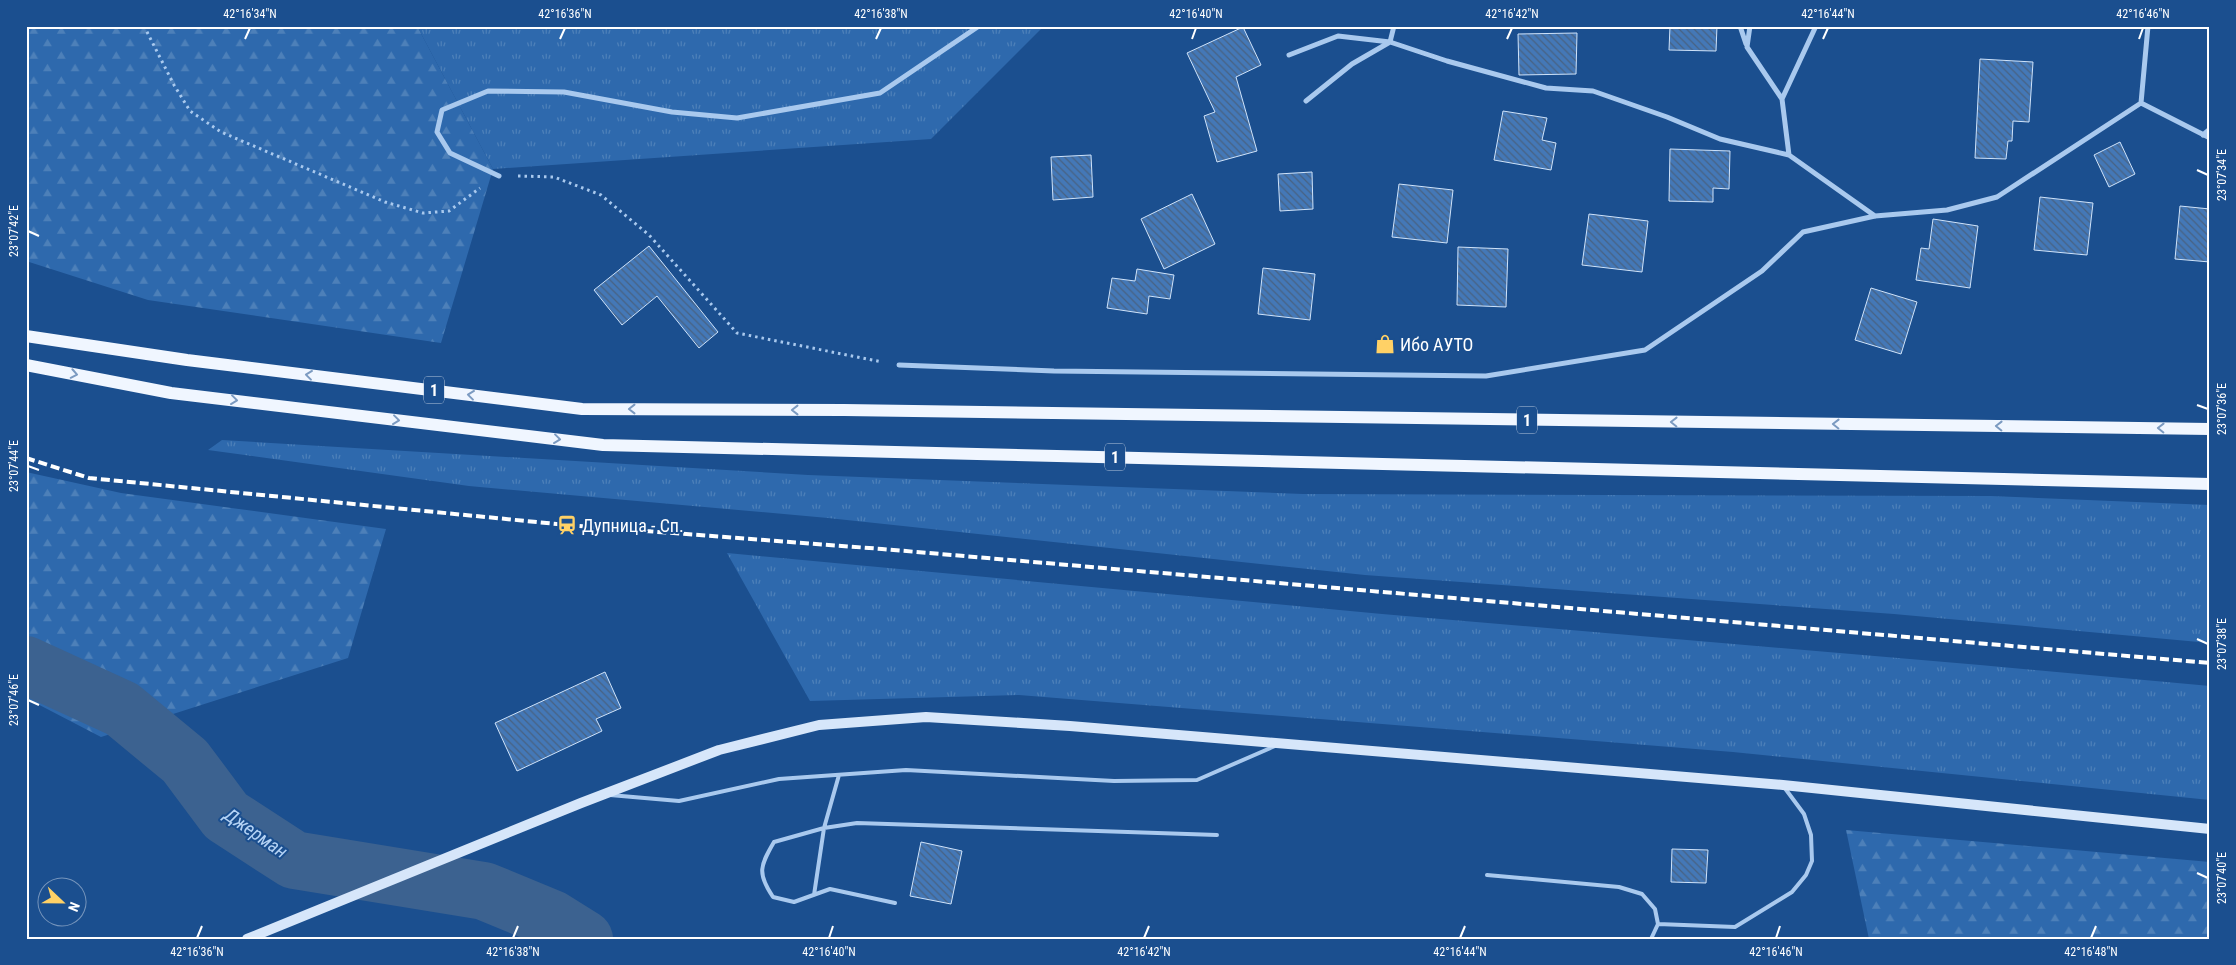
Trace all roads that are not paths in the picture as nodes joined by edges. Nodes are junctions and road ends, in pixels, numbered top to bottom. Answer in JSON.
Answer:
{"nodes":[{"id":1,"x":979,"y":26,"type":"edge"},
{"id":2,"x":1394,"y":26,"type":"edge"},
{"id":3,"x":1740,"y":26,"type":"edge"},
{"id":4,"x":1750,"y":26,"type":"edge"},
{"id":5,"x":1816,"y":26,"type":"edge"},
{"id":6,"x":2148,"y":26,"type":"edge"},
{"id":7,"x":1390,"y":42,"type":"junction"},
{"id":8,"x":1746,"y":47,"type":"junction"},
{"id":9,"x":1289,"y":55,"type":"dead end"},
{"id":10,"x":1782,"y":100,"type":"junction"},
{"id":11,"x":1306,"y":101,"type":"dead end"},
{"id":12,"x":2141,"y":102,"type":"junction"},
{"id":13,"x":2210,"y":128,"type":"edge"},
{"id":14,"x":2203,"y":135,"type":"junction"},
{"id":15,"x":2210,"y":138,"type":"edge"},
{"id":16,"x":1789,"y":155,"type":"junction"},
{"id":17,"x":499,"y":176,"type":"road end"},
{"id":18,"x":1875,"y":216,"type":"junction"},
{"id":19,"x":26,"y":336,"type":"edge"},
{"id":20,"x":26,"y":365,"type":"edge"},
{"id":21,"x":899,"y":365,"type":"road end"},
{"id":22,"x":2210,"y":429,"type":"edge"},
{"id":23,"x":2210,"y":484,"type":"edge"},
{"id":24,"x":1282,"y":743,"type":"junction"},
{"id":25,"x":839,"y":775,"type":"junction"},
{"id":26,"x":1783,"y":785,"type":"junction"},
{"id":27,"x":603,"y":794,"type":"junction"},
{"id":28,"x":824,"y":828,"type":"junction"},
{"id":29,"x":2210,"y":829,"type":"edge"},
{"id":30,"x":1217,"y":835,"type":"dead end"},
{"id":31,"x":1487,"y":875,"type":"dead end"},
{"id":32,"x":814,"y":895,"type":"junction"},
{"id":33,"x":895,"y":903,"type":"dead end"},
{"id":34,"x":1658,"y":924,"type":"junction"},
{"id":35,"x":247,"y":939,"type":"edge"},
{"id":36,"x":1651,"y":939,"type":"edge"}],
"edges":[{"from":1,"to":17,"type":"street"},
{"from":2,"to":7,"type":"street"},
{"from":3,"to":8,"type":"street"},
{"from":4,"to":8,"type":"street"},
{"from":5,"to":10,"type":"street"},
{"from":6,"to":12,"type":"street"},
{"from":7,"to":9,"type":"street"},
{"from":7,"to":11,"type":"street"},
{"from":7,"to":16,"type":"street"},
{"from":8,"to":10,"type":"street"},
{"from":10,"to":16,"type":"street"},
{"from":12,"to":14,"type":"street"},
{"from":12,"to":18,"type":"street"},
{"from":13,"to":14,"type":"street"},
{"from":14,"to":15,"type":"street"},
{"from":16,"to":18,"type":"street"},
{"from":18,"to":21,"type":"street"},
{"from":22,"to":19,"type":"main road","number":"1","one_way":true},
{"from":20,"to":23,"type":"main road","number":"1","one_way":true},
{"from":24,"to":25,"type":"lane"},
{"from":24,"to":26,"type":"main road"},
{"from":24,"to":27,"type":"main road"},
{"from":25,"to":27,"type":"lane"},
{"from":25,"to":28,"type":"lane"},
{"from":26,"to":29,"type":"main road"},
{"from":26,"to":34,"type":"lane"},
{"from":27,"to":35,"type":"main road"},
{"from":28,"to":30,"type":"lane"},
{"from":28,"to":32,"type":"lane"},
{"from":28,"to":32,"type":"lane"},
{"from":31,"to":34,"type":"lane"},
{"from":32,"to":33,"type":"lane"},
{"from":34,"to":36,"type":"lane"}]}
